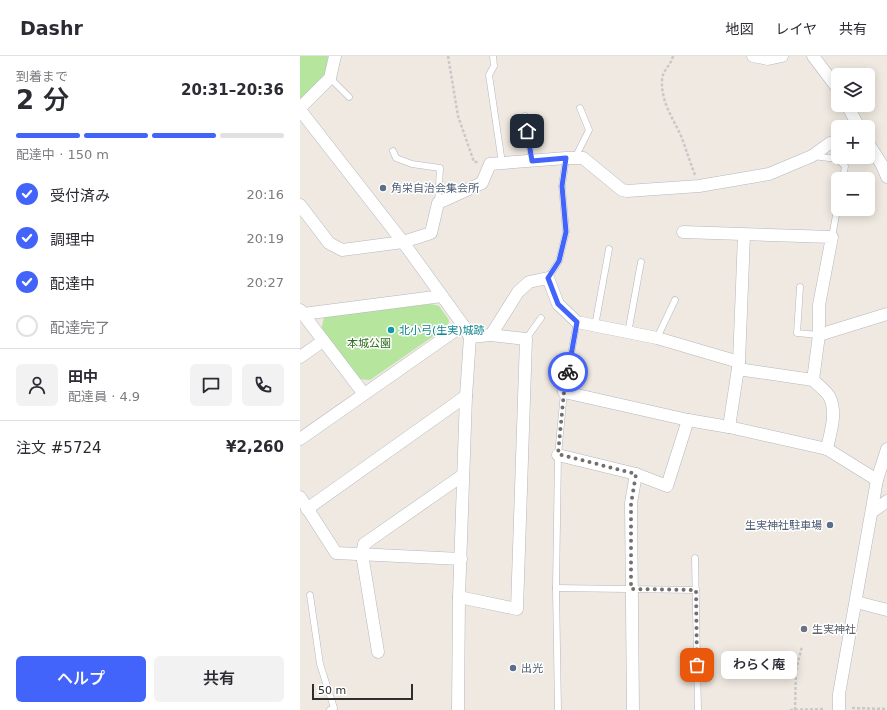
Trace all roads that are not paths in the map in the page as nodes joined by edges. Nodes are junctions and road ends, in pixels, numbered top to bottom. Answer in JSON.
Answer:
{"nodes":[{"id":1,"x":335,"y":56,"type":"edge"},
{"id":2,"x":493,"y":56,"type":"edge"},
{"id":3,"x":753,"y":56,"type":"edge"},
{"id":4,"x":782,"y":56,"type":"edge"},
{"id":5,"x":813,"y":56,"type":"edge"},
{"id":6,"x":330,"y":78,"type":"junction"},
{"id":7,"x":831,"y":80,"type":"edge"},
{"id":8,"x":349,"y":97,"type":"dead end"},
{"id":9,"x":580,"y":108,"type":"dead end"},
{"id":10,"x":300,"y":109,"type":"edge"},
{"id":11,"x":525,"y":116,"type":"dead end"},
{"id":12,"x":831,"y":143,"type":"edge"},
{"id":13,"x":393,"y":151,"type":"dead end"},
{"id":14,"x":875,"y":154,"type":"edge"},
{"id":15,"x":812,"y":156,"type":"junction"},
{"id":16,"x":571,"y":158,"type":"junction"},
{"id":17,"x":532,"y":161,"type":"junction"},
{"id":18,"x":496,"y":164,"type":"junction"},
{"id":19,"x":844,"y":172,"type":"edge"},
{"id":20,"x":887,"y":177,"type":"edge"},
{"id":21,"x":438,"y":203,"type":"junction"},
{"id":22,"x":300,"y":205,"type":"edge"},
{"id":23,"x":836,"y":216,"type":"edge"},
{"id":24,"x":684,"y":232,"type":"dead end"},
{"id":25,"x":744,"y":235,"type":"junction"},
{"id":26,"x":832,"y":237,"type":"junction"},
{"id":27,"x":403,"y":242,"type":"junction"},
{"id":28,"x":609,"y":249,"type":"dead end"},
{"id":29,"x":641,"y":262,"type":"dead end"},
{"id":30,"x":548,"y":278,"type":"junction"},
{"id":31,"x":800,"y":287,"type":"dead end"},
{"id":32,"x":442,"y":296,"type":"junction"},
{"id":33,"x":675,"y":300,"type":"dead end"},
{"id":34,"x":301,"y":312,"type":"edge"},
{"id":35,"x":887,"y":314,"type":"edge"},
{"id":36,"x":541,"y":318,"type":"dead end"},
{"id":37,"x":577,"y":322,"type":"junction"},
{"id":38,"x":464,"y":325,"type":"junction"},
{"id":39,"x":595,"y":326,"type":"junction"},
{"id":40,"x":628,"y":333,"type":"junction"},
{"id":41,"x":491,"y":335,"type":"junction"},
{"id":42,"x":819,"y":335,"type":"junction"},
{"id":43,"x":470,"y":336,"type":"junction"},
{"id":44,"x":657,"y":338,"type":"junction"},
{"id":45,"x":526,"y":339,"type":"junction"},
{"id":46,"x":323,"y":341,"type":"junction"},
{"id":47,"x":300,"y":357,"type":"edge"},
{"id":48,"x":738,"y":365,"type":"junction"},
{"id":49,"x":813,"y":380,"type":"junction"},
{"id":50,"x":564,"y":392,"type":"junction"},
{"id":51,"x":364,"y":394,"type":"junction"},
{"id":52,"x":466,"y":396,"type":"junction"},
{"id":53,"x":688,"y":420,"type":"junction"},
{"id":54,"x":729,"y":427,"type":"junction"},
{"id":55,"x":300,"y":440,"type":"edge"},
{"id":56,"x":827,"y":449,"type":"junction"},
{"id":57,"x":887,"y":449,"type":"edge"},
{"id":58,"x":558,"y":454,"type":"junction"},
{"id":59,"x":636,"y":474,"type":"junction"},
{"id":60,"x":463,"y":475,"type":"junction"},
{"id":61,"x":877,"y":480,"type":"junction"},
{"id":62,"x":300,"y":497,"type":"edge"},
{"id":63,"x":887,"y":501,"type":"edge"},
{"id":64,"x":307,"y":509,"type":"junction"},
{"id":65,"x":872,"y":512,"type":"junction"},
{"id":66,"x":362,"y":554,"type":"junction"},
{"id":67,"x":695,"y":558,"type":"dead end"},
{"id":68,"x":461,"y":559,"type":"junction"},
{"id":69,"x":556,"y":588,"type":"junction"},
{"id":70,"x":631,"y":589,"type":"junction"},
{"id":71,"x":696,"y":590,"type":"junction"},
{"id":72,"x":310,"y":595,"type":"dead end"},
{"id":73,"x":460,"y":597,"type":"junction"},
{"id":74,"x":856,"y":602,"type":"junction"},
{"id":75,"x":887,"y":610,"type":"edge"},
{"id":76,"x":378,"y":652,"type":"dead end"},
{"id":77,"x":330,"y":710,"type":"edge"},
{"id":78,"x":458,"y":710,"type":"edge"},
{"id":79,"x":558,"y":710,"type":"edge"},
{"id":80,"x":633,"y":710,"type":"edge"},
{"id":81,"x":698,"y":710,"type":"edge"},
{"id":82,"x":839,"y":710,"type":"edge"}],
"edges":[{"from":1,"to":6,"type":"street"},
{"from":2,"to":18,"type":"lane"},
{"from":3,"to":4,"type":"street"},
{"from":5,"to":7,"type":"street"},
{"from":6,"to":8,"type":"lane"},
{"from":6,"to":10,"type":"street"},
{"from":9,"to":16,"type":"lane"},
{"from":10,"to":27,"type":"street"},
{"from":11,"to":17,"type":"lane"},
{"from":12,"to":15,"type":"street"},
{"from":13,"to":21,"type":"lane"},
{"from":14,"to":20,"type":"street"},
{"from":15,"to":16,"type":"street"},
{"from":15,"to":19,"type":"lane"},
{"from":16,"to":17,"type":"street"},
{"from":16,"to":30,"type":"lane"},
{"from":17,"to":18,"type":"street"},
{"from":18,"to":21,"type":"street"},
{"from":21,"to":27,"type":"street"},
{"from":22,"to":27,"type":"street"},
{"from":23,"to":26,"type":"lane"},
{"from":24,"to":25,"type":"street"},
{"from":25,"to":26,"type":"street"},
{"from":25,"to":48,"type":"street"},
{"from":26,"to":42,"type":"street"},
{"from":27,"to":32,"type":"street"},
{"from":28,"to":39,"type":"lane"},
{"from":29,"to":40,"type":"lane"},
{"from":30,"to":37,"type":"street"},
{"from":30,"to":41,"type":"street"},
{"from":31,"to":42,"type":"lane"},
{"from":32,"to":34,"type":"street"},
{"from":32,"to":38,"type":"street"},
{"from":33,"to":44,"type":"lane"},
{"from":34,"to":46,"type":"street"},
{"from":35,"to":42,"type":"street"},
{"from":36,"to":45,"type":"lane"},
{"from":37,"to":39,"type":"street"},
{"from":37,"to":50,"type":"lane"},
{"from":38,"to":43,"type":"street"},
{"from":38,"to":51,"type":"street"},
{"from":39,"to":40,"type":"street"},
{"from":40,"to":44,"type":"street"},
{"from":41,"to":43,"type":"street"},
{"from":41,"to":45,"type":"street"},
{"from":42,"to":49,"type":"street"},
{"from":43,"to":52,"type":"street"},
{"from":44,"to":48,"type":"street"},
{"from":45,"to":73,"type":"street"},
{"from":46,"to":47,"type":"street"},
{"from":46,"to":51,"type":"street"},
{"from":48,"to":49,"type":"street"},
{"from":48,"to":54,"type":"street"},
{"from":49,"to":56,"type":"street"},
{"from":50,"to":53,"type":"street"},
{"from":50,"to":58,"type":"lane"},
{"from":51,"to":55,"type":"street"},
{"from":52,"to":60,"type":"street"},
{"from":52,"to":64,"type":"street"},
{"from":53,"to":54,"type":"street"},
{"from":53,"to":59,"type":"street"},
{"from":54,"to":56,"type":"street"},
{"from":56,"to":61,"type":"street"},
{"from":57,"to":61,"type":"street"},
{"from":58,"to":59,"type":"street"},
{"from":58,"to":69,"type":"lane"},
{"from":59,"to":70,"type":"street"},
{"from":60,"to":66,"type":"street"},
{"from":60,"to":68,"type":"street"},
{"from":61,"to":65,"type":"street"},
{"from":62,"to":64,"type":"street"},
{"from":63,"to":65,"type":"street"},
{"from":64,"to":66,"type":"street"},
{"from":65,"to":74,"type":"street"},
{"from":66,"to":68,"type":"street"},
{"from":66,"to":76,"type":"street"},
{"from":67,"to":71,"type":"lane"},
{"from":68,"to":73,"type":"street"},
{"from":69,"to":70,"type":"lane"},
{"from":69,"to":79,"type":"lane"},
{"from":70,"to":71,"type":"lane"},
{"from":70,"to":80,"type":"street"},
{"from":71,"to":81,"type":"lane"},
{"from":72,"to":77,"type":"lane"},
{"from":73,"to":78,"type":"street"},
{"from":74,"to":75,"type":"street"},
{"from":74,"to":82,"type":"street"}]}
